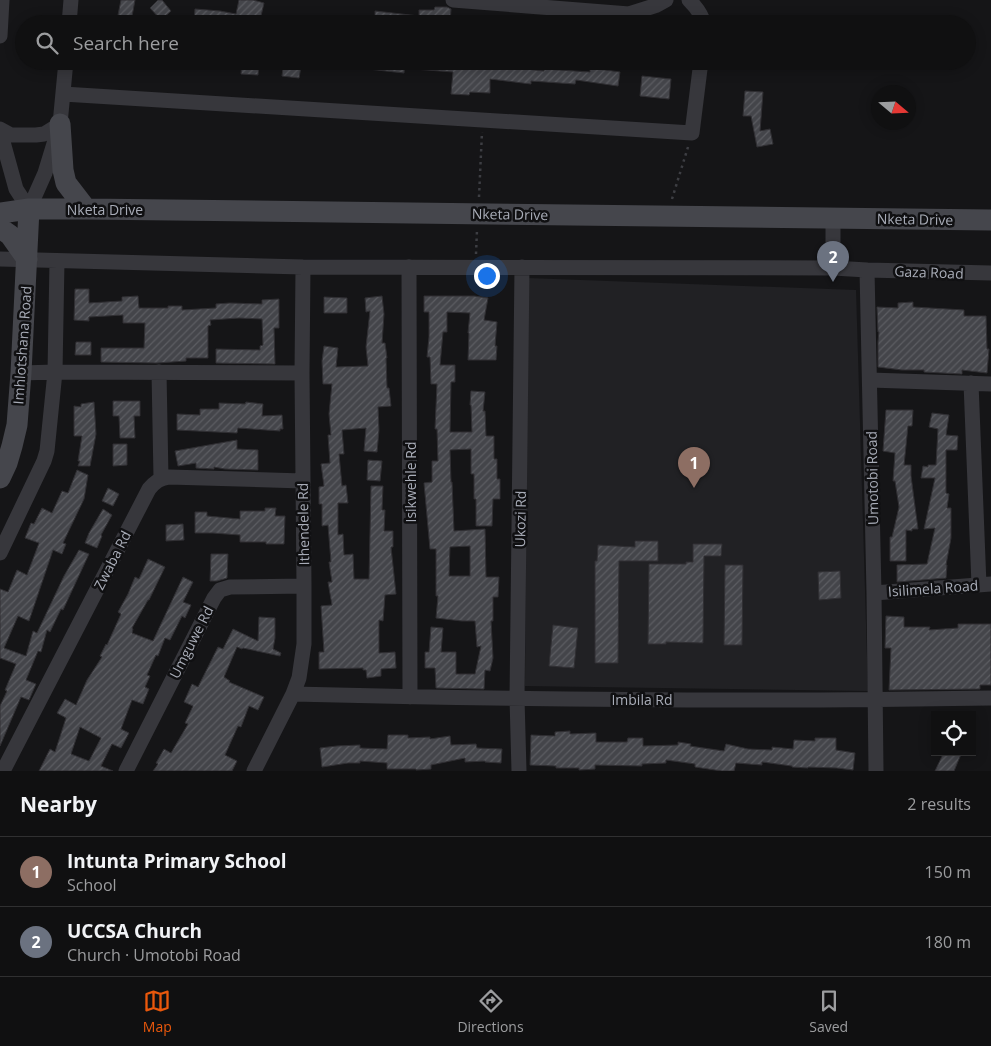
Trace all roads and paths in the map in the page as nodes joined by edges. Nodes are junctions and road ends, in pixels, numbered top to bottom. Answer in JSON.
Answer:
{"nodes":[{"id":1,"x":2,"y":0,"type":"edge"},
{"id":2,"x":71,"y":0,"type":"edge"},
{"id":3,"x":453,"y":0,"type":"edge"},
{"id":4,"x":666,"y":0,"type":"edge"},
{"id":5,"x":689,"y":0,"type":"edge"},
{"id":6,"x":70,"y":15,"type":"edge"},
{"id":7,"x":701,"y":15,"type":"edge"},
{"id":8,"x":0,"y":36,"type":"edge"},
{"id":9,"x":65,"y":70,"type":"edge"},
{"id":10,"x":700,"y":70,"type":"edge"},
{"id":11,"x":63,"y":94,"type":"junction"},
{"id":12,"x":482,"y":121,"type":"junction"},
{"id":13,"x":60,"y":124,"type":"junction"},
{"id":14,"x":0,"y":130,"type":"edge"},
{"id":15,"x":692,"y":133,"type":"junction"},
{"id":16,"x":0,"y":205,"type":"edge"},
{"id":17,"x":29,"y":209,"type":"junction"},
{"id":18,"x":86,"y":209,"type":"junction"},
{"id":19,"x":0,"y":213,"type":"edge"},
{"id":20,"x":478,"y":214,"type":"junction"},
{"id":21,"x":666,"y":216,"type":"junction"},
{"id":22,"x":833,"y":218,"type":"junction"},
{"id":23,"x":991,"y":220,"type":"edge"},
{"id":24,"x":0,"y":228,"type":"edge"},
{"id":25,"x":0,"y":259,"type":"edge"},
{"id":26,"x":27,"y":259,"type":"junction"},
{"id":27,"x":57,"y":261,"type":"junction"},
{"id":28,"x":303,"y":267,"type":"junction"},
{"id":29,"x":409,"y":267,"type":"junction"},
{"id":30,"x":475,"y":267,"type":"junction"},
{"id":31,"x":522,"y":267,"type":"junction"},
{"id":32,"x":833,"y":268,"type":"junction"},
{"id":33,"x":867,"y":270,"type":"junction"},
{"id":34,"x":991,"y":274,"type":"edge"},
{"id":35,"x":55,"y":372,"type":"junction"},
{"id":36,"x":159,"y":372,"type":"junction"},
{"id":37,"x":302,"y":373,"type":"junction"},
{"id":38,"x":21,"y":374,"type":"junction"},
{"id":39,"x":870,"y":380,"type":"junction"},
{"id":40,"x":970,"y":383,"type":"junction"},
{"id":41,"x":991,"y":384,"type":"edge"},
{"id":42,"x":0,"y":478,"type":"edge"},
{"id":43,"x":162,"y":478,"type":"junction"},
{"id":44,"x":303,"y":481,"type":"junction"},
{"id":45,"x":0,"y":553,"type":"edge"},
{"id":46,"x":985,"y":585,"type":"edge"},
{"id":47,"x":304,"y":586,"type":"junction"},
{"id":48,"x":874,"y":592,"type":"junction"},
{"id":49,"x":293,"y":694,"type":"junction"},
{"id":50,"x":410,"y":697,"type":"junction"},
{"id":51,"x":518,"y":698,"type":"junction"},
{"id":52,"x":991,"y":698,"type":"edge"},
{"id":53,"x":876,"y":700,"type":"junction"},
{"id":54,"x":3,"y":771,"type":"edge"},
{"id":55,"x":126,"y":771,"type":"edge"},
{"id":56,"x":254,"y":771,"type":"edge"},
{"id":57,"x":519,"y":771,"type":"edge"},
{"id":58,"x":876,"y":771,"type":"edge"}],
"edges":[{"from":1,"to":8,"type":"street"},
{"from":2,"to":6,"type":"street"},
{"from":3,"to":4,"type":"street"},
{"from":5,"to":7,"type":"street"},
{"from":9,"to":11,"type":"street"},
{"from":10,"to":15,"type":"street"},
{"from":11,"to":12,"type":"street"},
{"from":11,"to":13,"type":"street"},
{"from":12,"to":15,"type":"street"},
{"from":12,"to":20,"type":"path"},
{"from":13,"to":14,"type":"street"},
{"from":13,"to":17,"type":"street"},
{"from":13,"to":18,"type":"street"},
{"from":14,"to":17,"type":"street"},
{"from":15,"to":21,"type":"path"},
{"from":16,"to":17,"type":"street","name":"Nketa Drive"},
{"from":17,"to":18,"type":"street","name":"Nketa Drive"},
{"from":17,"to":19,"type":"street","name":"Nketa Drive"},
{"from":17,"to":26,"type":"street","name":"Imhlotshana Road"},
{"from":18,"to":20,"type":"street","name":"Nketa Drive"},
{"from":20,"to":21,"type":"street","name":"Nketa Drive"},
{"from":20,"to":30,"type":"path"},
{"from":21,"to":22,"type":"street","name":"Nketa Drive"},
{"from":22,"to":23,"type":"street","name":"Nketa Drive"},
{"from":22,"to":32,"type":"street"},
{"from":24,"to":26,"type":"street"},
{"from":25,"to":26,"type":"street"},
{"from":26,"to":27,"type":"street"},
{"from":26,"to":38,"type":"street","name":"Imhlotshana Road"},
{"from":27,"to":28,"type":"street"},
{"from":27,"to":35,"type":"street"},
{"from":28,"to":29,"type":"street"},
{"from":28,"to":37,"type":"street","name":"Ithendele Rd"},
{"from":29,"to":30,"type":"street"},
{"from":29,"to":50,"type":"street","name":"Isikwehle Rd"},
{"from":30,"to":31,"type":"street"},
{"from":31,"to":32,"type":"street"},
{"from":31,"to":51,"type":"street","name":"Ukozi Rd"},
{"from":32,"to":33,"type":"street"},
{"from":33,"to":34,"type":"street","name":"Gaza Road"},
{"from":33,"to":39,"type":"street","name":"Umotobi Road"},
{"from":35,"to":36,"type":"street"},
{"from":35,"to":38,"type":"street"},
{"from":35,"to":45,"type":"street"},
{"from":36,"to":37,"type":"street"},
{"from":36,"to":43,"type":"street"},
{"from":37,"to":44,"type":"street","name":"Ithendele Rd"},
{"from":38,"to":42,"type":"street","name":"Imhlotshana Road"},
{"from":39,"to":40,"type":"street"},
{"from":39,"to":48,"type":"street","name":"Umotobi Road"},
{"from":40,"to":41,"type":"street"},
{"from":40,"to":46,"type":"street"},
{"from":43,"to":44,"type":"street"},
{"from":43,"to":54,"type":"street","name":"Zwaba Rd"},
{"from":44,"to":47,"type":"street","name":"Ithendele Rd"},
{"from":46,"to":48,"type":"street","name":"Isilimela Road"},
{"from":47,"to":49,"type":"street","name":"Ithendele Rd"},
{"from":47,"to":55,"type":"street","name":"Umguwe Rd"},
{"from":48,"to":53,"type":"street","name":"Umotobi Road"},
{"from":49,"to":50,"type":"street","name":"Imbila Rd"},
{"from":49,"to":56,"type":"street","name":"Ithendele Rd"},
{"from":50,"to":51,"type":"street","name":"Imbila Rd"},
{"from":51,"to":53,"type":"street","name":"Imbila Rd"},
{"from":51,"to":57,"type":"street","name":"Ukozi Rd"},
{"from":52,"to":53,"type":"street","name":"Imbila Rd"},
{"from":53,"to":58,"type":"street","name":"Umotobi Road"}]}
